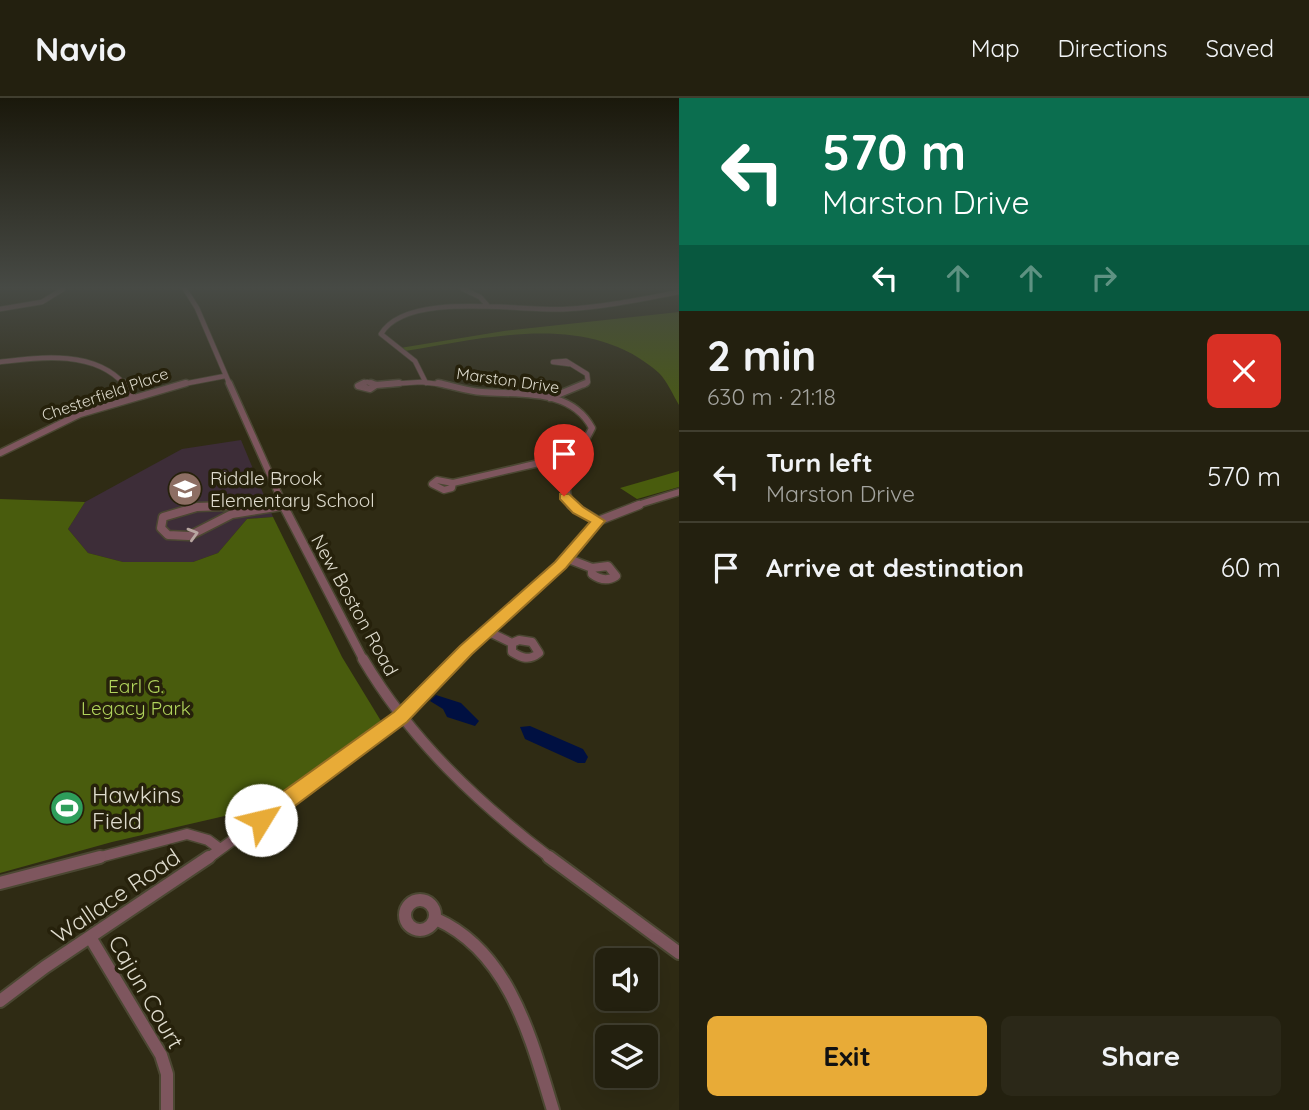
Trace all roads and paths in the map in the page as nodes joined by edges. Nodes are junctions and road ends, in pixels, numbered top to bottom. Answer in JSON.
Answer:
{"nodes":[{"id":1,"x":209,"y":336,"type":"edge"},
{"id":2,"x":384,"y":336,"type":"edge"},
{"id":3,"x":0,"y":362,"type":"edge"},
{"id":4,"x":569,"y":364,"type":"dead end"},
{"id":5,"x":225,"y":376,"type":"junction"},
{"id":6,"x":426,"y":383,"type":"junction"},
{"id":7,"x":376,"y":385,"type":"dead end"},
{"id":8,"x":133,"y":397,"type":"junction"},
{"id":9,"x":550,"y":398,"type":"junction"},
{"id":10,"x":0,"y":453,"type":"edge"},
{"id":11,"x":576,"y":465,"type":"junction"},
{"id":12,"x":453,"y":483,"type":"dead end"},
{"id":13,"x":679,"y":492,"type":"edge"},
{"id":14,"x":281,"y":504,"type":"junction"},
{"id":15,"x":598,"y":521,"type":"junction"},
{"id":16,"x":566,"y":558,"type":"junction"},
{"id":17,"x":592,"y":568,"type":"dead end"},
{"id":18,"x":487,"y":631,"type":"junction"},
{"id":19,"x":512,"y":643,"type":"dead end"},
{"id":20,"x":401,"y":717,"type":"junction"},
{"id":21,"x":220,"y":849,"type":"junction"},
{"id":22,"x":0,"y":883,"type":"edge"},
{"id":23,"x":436,"y":919,"type":"dead end"},
{"id":24,"x":90,"y":937,"type":"junction"},
{"id":25,"x":679,"y":953,"type":"edge"},
{"id":26,"x":0,"y":1002,"type":"edge"},
{"id":27,"x":167,"y":1110,"type":"edge"},
{"id":28,"x":553,"y":1110,"type":"edge"}],
"edges":[{"from":1,"to":5,"type":"street","name":"New Boston Road"},
{"from":2,"to":6,"type":"street"},
{"from":3,"to":8,"type":"street"},
{"from":4,"to":9,"type":"street"},
{"from":5,"to":8,"type":"street","name":"Chesterfield Place"},
{"from":5,"to":14,"type":"street","name":"New Boston Road"},
{"from":6,"to":7,"type":"street","name":"Marston Drive"},
{"from":6,"to":9,"type":"street","name":"Marston Drive"},
{"from":8,"to":10,"type":"street","name":"Chesterfield Place"},
{"from":9,"to":11,"type":"street","name":"Marston Drive"},
{"from":11,"to":12,"type":"street"},
{"from":11,"to":15,"type":"street","name":"Marston Drive"},
{"from":13,"to":15,"type":"street","name":"Wallace Road"},
{"from":14,"to":14,"type":"street","one_way":true},
{"from":14,"to":20,"type":"street","name":"New Boston Road"},
{"from":15,"to":16,"type":"street","name":"Wallace Road"},
{"from":16,"to":17,"type":"street"},
{"from":16,"to":18,"type":"street","name":"Wallace Road"},
{"from":18,"to":19,"type":"street"},
{"from":18,"to":20,"type":"street","name":"Wallace Road"},
{"from":20,"to":21,"type":"street","name":"Wallace Road"},
{"from":20,"to":25,"type":"street","name":"New Boston Road"},
{"from":21,"to":22,"type":"street"},
{"from":21,"to":24,"type":"street","name":"Wallace Road"},
{"from":23,"to":28,"type":"street"},
{"from":24,"to":26,"type":"street","name":"Wallace Road"},
{"from":24,"to":27,"type":"street","name":"Cajun Court"}]}
